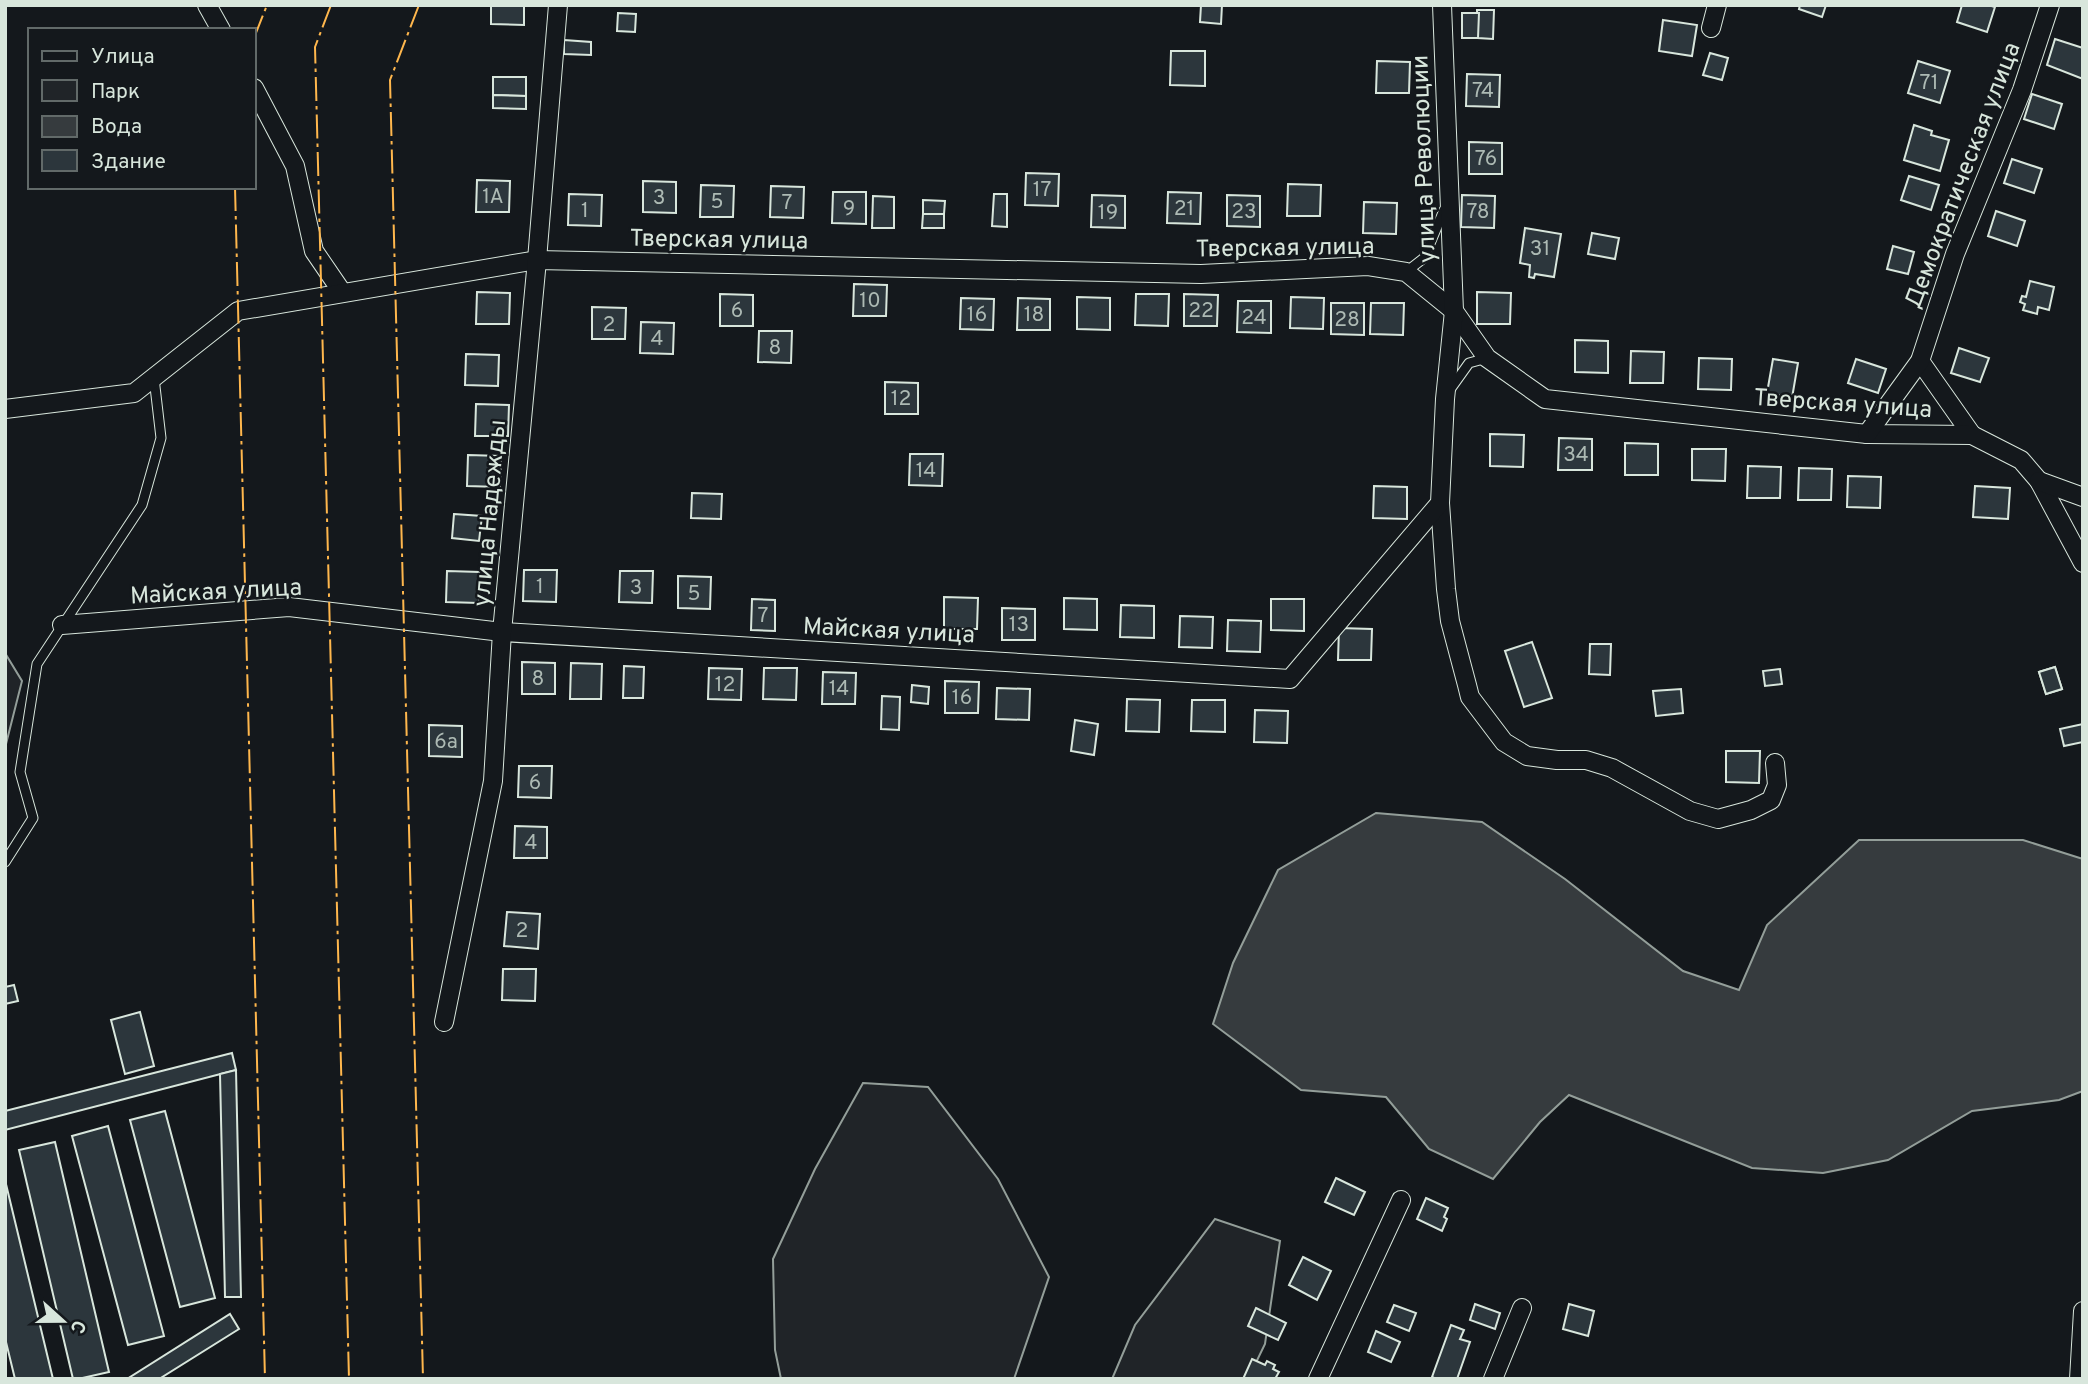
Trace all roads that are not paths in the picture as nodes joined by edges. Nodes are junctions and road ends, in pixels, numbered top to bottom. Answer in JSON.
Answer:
{"nodes":[{"id":1,"x":207,"y":5,"type":"edge"},
{"id":2,"x":558,"y":5,"type":"edge"},
{"id":3,"x":1442,"y":5,"type":"edge"},
{"id":4,"x":1717,"y":5,"type":"edge"},
{"id":5,"x":2050,"y":5,"type":"edge"},
{"id":6,"x":220,"y":28,"type":"edge"},
{"id":7,"x":1711,"y":28,"type":"dead end"},
{"id":8,"x":256,"y":92,"type":"edge"},
{"id":9,"x":1449,"y":194,"type":"junction"},
{"id":10,"x":537,"y":260,"type":"junction"},
{"id":11,"x":1406,"y":272,"type":"junction"},
{"id":12,"x":342,"y":292,"type":"junction"},
{"id":13,"x":1454,"y":311,"type":"junction"},
{"id":14,"x":1487,"y":358,"type":"junction"},
{"id":15,"x":1920,"y":361,"type":"junction"},
{"id":16,"x":154,"y":377,"type":"junction"},
{"id":17,"x":1445,"y":399,"type":"junction"},
{"id":18,"x":5,"y":409,"type":"edge"},
{"id":19,"x":1867,"y":434,"type":"junction"},
{"id":20,"x":1972,"y":435,"type":"junction"},
{"id":21,"x":2039,"y":481,"type":"junction"},
{"id":22,"x":2083,"y":497,"type":"edge"},
{"id":23,"x":1440,"y":503,"type":"junction"},
{"id":24,"x":2083,"y":563,"type":"edge"},
{"id":25,"x":62,"y":625,"type":"junction"},
{"id":26,"x":502,"y":632,"type":"junction"},
{"id":27,"x":1775,"y":763,"type":"dead end"},
{"id":28,"x":5,"y":862,"type":"edge"},
{"id":29,"x":444,"y":1022,"type":"dead end"},
{"id":30,"x":1401,"y":1200,"type":"dead end"},
{"id":31,"x":1521,"y":1308,"type":"dead end"},
{"id":32,"x":2083,"y":1311,"type":"edge"},
{"id":33,"x":1318,"y":1379,"type":"edge"},
{"id":34,"x":1493,"y":1379,"type":"edge"},
{"id":35,"x":2079,"y":1379,"type":"edge"}],
"edges":[{"from":1,"to":6,"type":"street"},
{"from":2,"to":10,"type":"street","name":"улица Надежды"},
{"from":3,"to":9,"type":"street","name":"улица Революции"},
{"from":4,"to":7,"type":"street"},
{"from":5,"to":15,"type":"street","name":"Демократическая улица"},
{"from":8,"to":12,"type":"street"},
{"from":9,"to":11,"type":"lane"},
{"from":9,"to":13,"type":"street","name":"улица Революции"},
{"from":10,"to":11,"type":"street","name":"Тверская улица"},
{"from":10,"to":12,"type":"street","name":"Тверская улица"},
{"from":10,"to":26,"type":"street","name":"улица Надежды"},
{"from":11,"to":13,"type":"street","name":"Тверская улица"},
{"from":12,"to":16,"type":"street","name":"Тверская улица"},
{"from":13,"to":14,"type":"street","name":"Тверская улица"},
{"from":13,"to":17,"type":"street"},
{"from":14,"to":17,"type":"lane"},
{"from":14,"to":19,"type":"street","name":"Тверская улица"},
{"from":15,"to":19,"type":"street","name":"Демократическая улица"},
{"from":15,"to":20,"type":"street"},
{"from":16,"to":18,"type":"street","name":"Тверская улица"},
{"from":16,"to":25,"type":"lane"},
{"from":17,"to":23,"type":"street"},
{"from":19,"to":20,"type":"street","name":"Тверская улица"},
{"from":20,"to":21,"type":"street","name":"Тверская улица"},
{"from":21,"to":22,"type":"street"},
{"from":21,"to":24,"type":"street","name":"Тверская улица"},
{"from":23,"to":26,"type":"street","name":"Майская улица"},
{"from":23,"to":27,"type":"street"},
{"from":25,"to":26,"type":"street","name":"Майская улица"},
{"from":25,"to":28,"type":"lane"},
{"from":26,"to":29,"type":"street","name":"улица Надежды"},
{"from":30,"to":33,"type":"street"},
{"from":31,"to":34,"type":"street"},
{"from":32,"to":35,"type":"street"}]}
